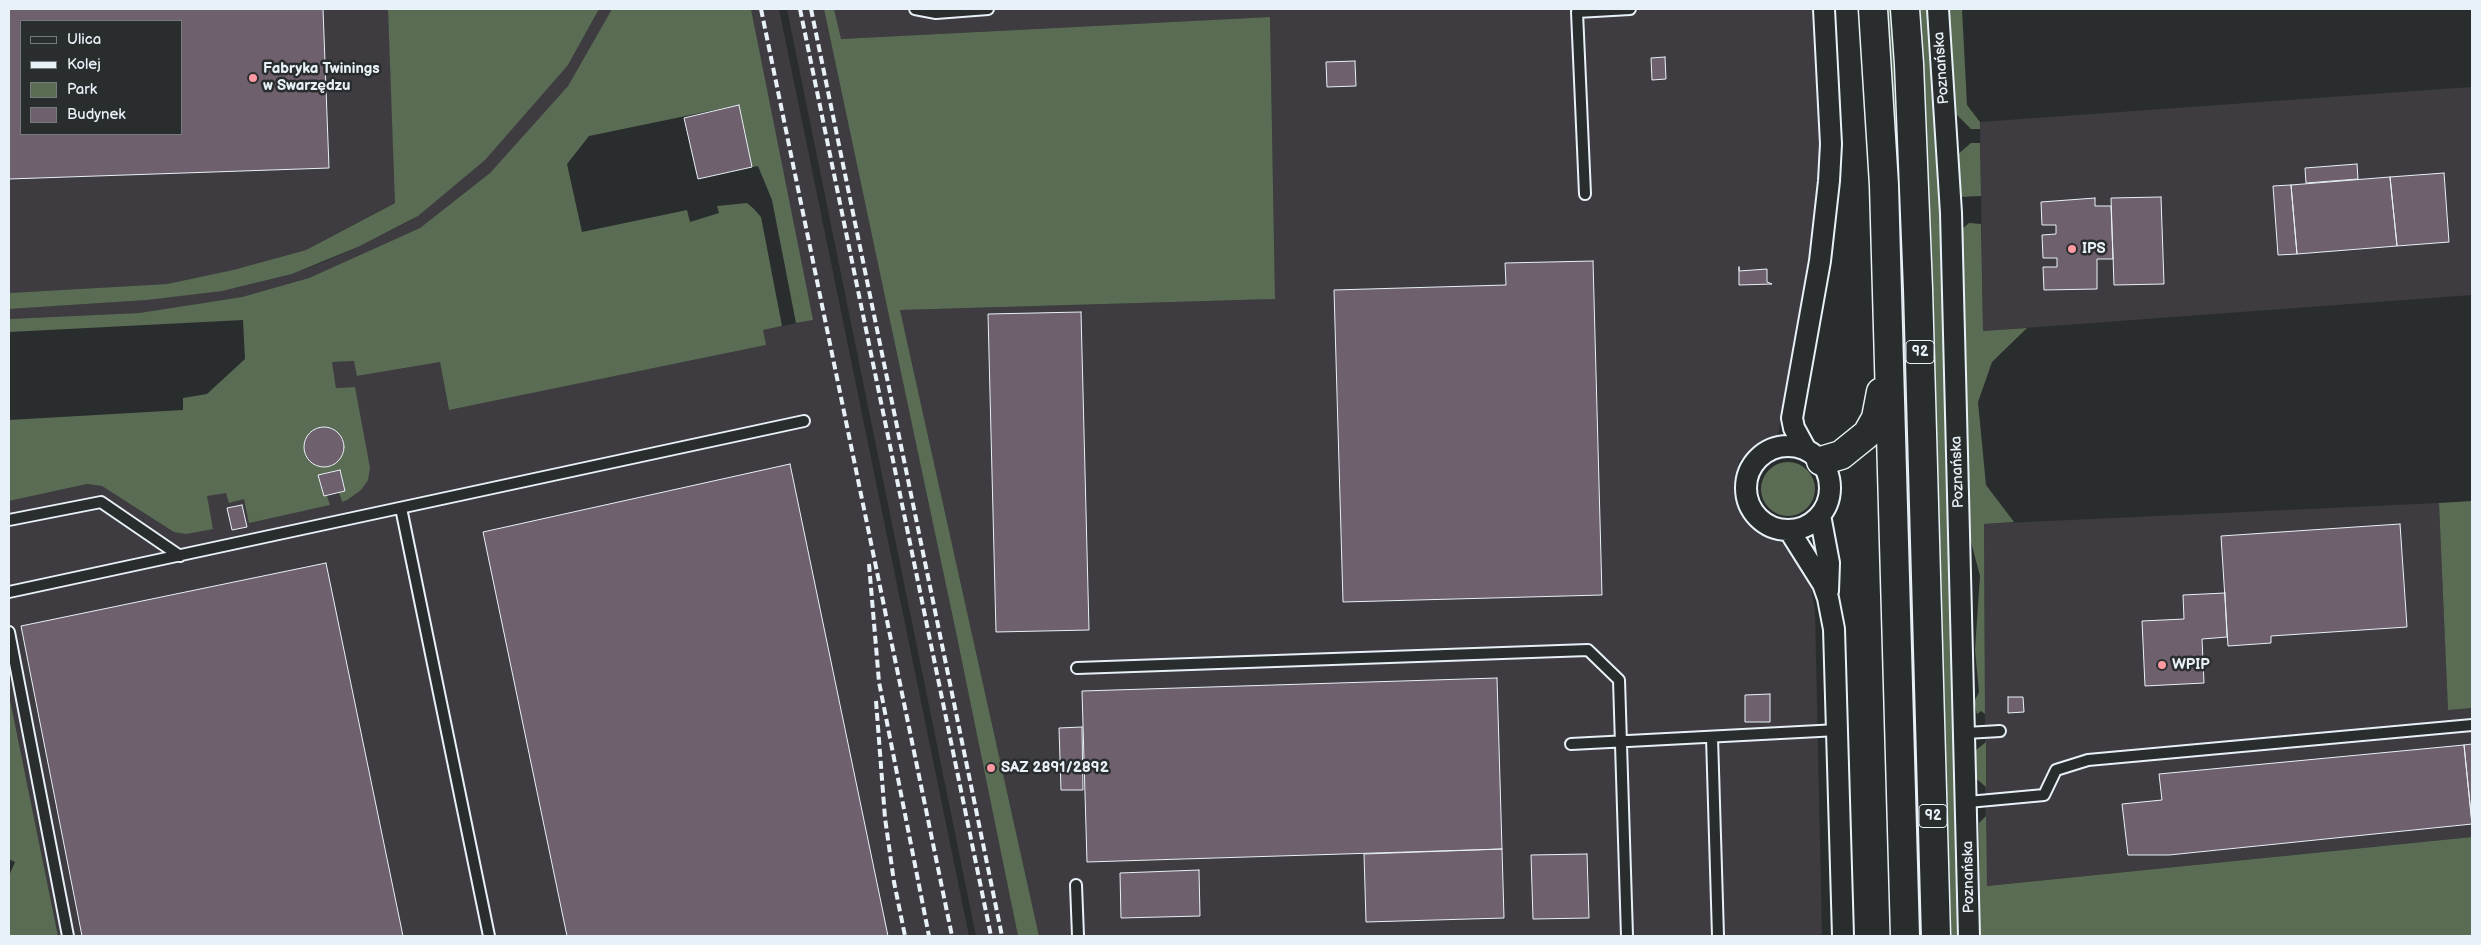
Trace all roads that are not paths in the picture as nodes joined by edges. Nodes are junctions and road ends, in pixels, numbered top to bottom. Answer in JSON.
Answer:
{"nodes":[{"id":1,"x":915,"y":9,"type":"edge"},
{"id":2,"x":988,"y":9,"type":"edge"},
{"id":3,"x":1630,"y":9,"type":"edge"},
{"id":4,"x":1824,"y":9,"type":"edge"},
{"id":5,"x":1873,"y":9,"type":"edge"},
{"id":6,"x":1904,"y":9,"type":"edge"},
{"id":7,"x":1938,"y":9,"type":"edge"},
{"id":8,"x":1585,"y":194,"type":"dead end"},
{"id":9,"x":1888,"y":334,"type":"junction"},
{"id":10,"x":804,"y":421,"type":"dead end"},
{"id":11,"x":1814,"y":455,"type":"junction"},
{"id":12,"x":400,"y":508,"type":"junction"},
{"id":13,"x":1820,"y":515,"type":"junction"},
{"id":14,"x":9,"y":520,"type":"edge"},
{"id":15,"x":1789,"y":530,"type":"junction"},
{"id":16,"x":180,"y":556,"type":"junction"},
{"id":17,"x":9,"y":592,"type":"edge"},
{"id":18,"x":1828,"y":598,"type":"junction"},
{"id":19,"x":9,"y":632,"type":"edge"},
{"id":20,"x":1077,"y":668,"type":"dead end"},
{"id":21,"x":2472,"y":725,"type":"edge"},
{"id":22,"x":1838,"y":730,"type":"junction"},
{"id":23,"x":2000,"y":731,"type":"dead end"},
{"id":24,"x":1966,"y":733,"type":"junction"},
{"id":25,"x":1712,"y":737,"type":"junction"},
{"id":26,"x":1621,"y":741,"type":"junction"},
{"id":27,"x":1571,"y":744,"type":"dead end"},
{"id":28,"x":1968,"y":802,"type":"junction"},
{"id":29,"x":1076,"y":885,"type":"dead end"},
{"id":30,"x":68,"y":936,"type":"edge"},
{"id":31,"x":490,"y":936,"type":"edge"},
{"id":32,"x":1078,"y":936,"type":"edge"},
{"id":33,"x":1627,"y":936,"type":"edge"},
{"id":34,"x":1718,"y":936,"type":"edge"},
{"id":35,"x":1843,"y":936,"type":"edge"},
{"id":36,"x":1905,"y":936,"type":"edge"},
{"id":37,"x":1936,"y":936,"type":"edge"},
{"id":38,"x":1970,"y":936,"type":"edge"}],
"edges":[{"from":1,"to":2,"type":"lane"},
{"from":3,"to":8,"type":"lane"},
{"from":4,"to":11,"type":"street"},
{"from":5,"to":9,"type":"main road","number":"92"},
{"from":6,"to":37,"type":"main road","number":"92"},
{"from":7,"to":24,"type":"street","name":"Poznańska"},
{"from":9,"to":11,"type":"main road"},
{"from":9,"to":36,"type":"main road","number":"92"},
{"from":10,"to":12,"type":"lane"},
{"from":11,"to":13,"type":"street"},
{"from":11,"to":15,"type":"street"},
{"from":12,"to":16,"type":"lane"},
{"from":12,"to":31,"type":"lane"},
{"from":13,"to":15,"type":"street"},
{"from":13,"to":18,"type":"street"},
{"from":14,"to":16,"type":"lane"},
{"from":15,"to":18,"type":"street"},
{"from":16,"to":17,"type":"lane"},
{"from":18,"to":22,"type":"street"},
{"from":19,"to":30,"type":"lane"},
{"from":20,"to":26,"type":"lane"},
{"from":21,"to":28,"type":"lane"},
{"from":22,"to":25,"type":"lane"},
{"from":22,"to":35,"type":"street"},
{"from":23,"to":24,"type":"lane"},
{"from":24,"to":28,"type":"street","name":"Poznańska"},
{"from":25,"to":26,"type":"lane"},
{"from":25,"to":34,"type":"lane"},
{"from":26,"to":27,"type":"lane"},
{"from":26,"to":33,"type":"lane"},
{"from":28,"to":38,"type":"street","name":"Poznańska"},
{"from":29,"to":32,"type":"lane"}]}
